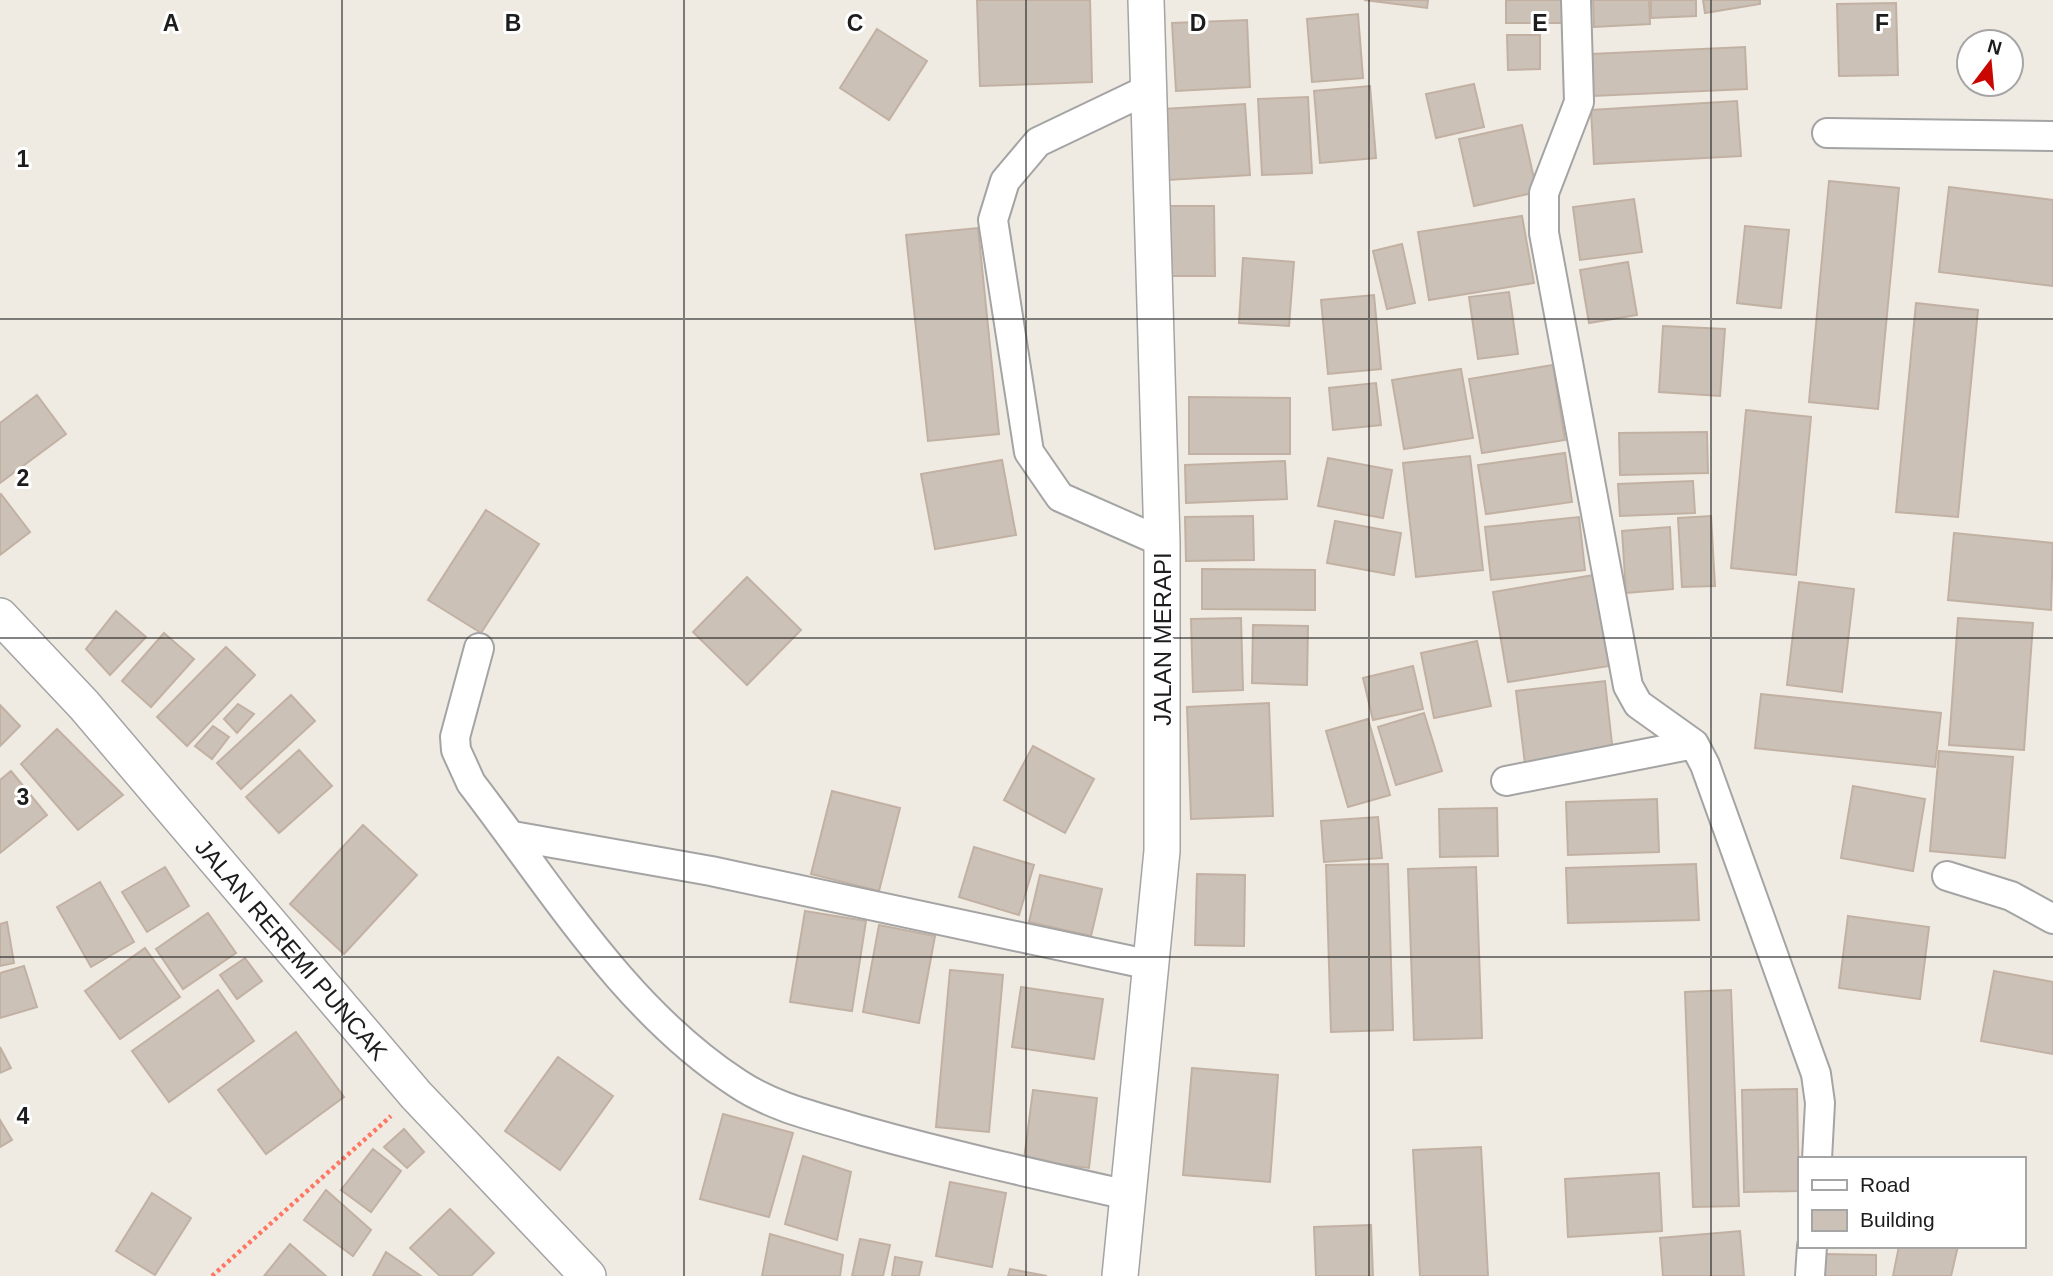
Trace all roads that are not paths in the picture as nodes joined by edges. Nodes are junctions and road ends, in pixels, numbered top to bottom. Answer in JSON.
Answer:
{"nodes":[{"id":1,"x":1146,"y":0,"type":"edge"},
{"id":2,"x":1576,"y":0,"type":"edge"},
{"id":3,"x":1151,"y":88,"type":"junction"},
{"id":4,"x":1827,"y":133,"type":"dead end"},
{"id":5,"x":2053,"y":136,"type":"edge"},
{"id":6,"x":1162,"y":542,"type":"junction"},
{"id":7,"x":0,"y":616,"type":"edge"},
{"id":8,"x":480,"y":648,"type":"dead end"},
{"id":9,"x":1694,"y":744,"type":"junction"},
{"id":10,"x":1506,"y":781,"type":"dead end"},
{"id":11,"x":513,"y":836,"type":"junction"},
{"id":12,"x":1947,"y":877,"type":"dead end"},
{"id":13,"x":2053,"y":919,"type":"edge"},
{"id":14,"x":1151,"y":965,"type":"junction"},
{"id":15,"x":1817,"y":1157,"type":"edge"},
{"id":16,"x":1128,"y":1195,"type":"junction"},
{"id":17,"x":1812,"y":1248,"type":"edge"},
{"id":18,"x":589,"y":1276,"type":"edge"},
{"id":19,"x":1120,"y":1276,"type":"edge"},
{"id":20,"x":1810,"y":1276,"type":"edge"}],
"edges":[{"from":1,"to":3,"type":"street","name":"JALAN MERAPI"},
{"from":2,"to":9,"type":"street"},
{"from":3,"to":6,"type":"street","name":"JALAN MERAPI"},
{"from":3,"to":6,"type":"street"},
{"from":4,"to":5,"type":"street"},
{"from":6,"to":14,"type":"street","name":"JALAN MERAPI"},
{"from":7,"to":18,"type":"street","name":"JALAN REREMI PUNCAK"},
{"from":8,"to":11,"type":"street"},
{"from":9,"to":10,"type":"street"},
{"from":9,"to":15,"type":"street"},
{"from":11,"to":14,"type":"street"},
{"from":11,"to":16,"type":"street"},
{"from":12,"to":13,"type":"street"},
{"from":14,"to":16,"type":"street","name":"JALAN MERAPI"},
{"from":16,"to":19,"type":"street","name":"JALAN MERAPI"},
{"from":17,"to":20,"type":"street"}]}
